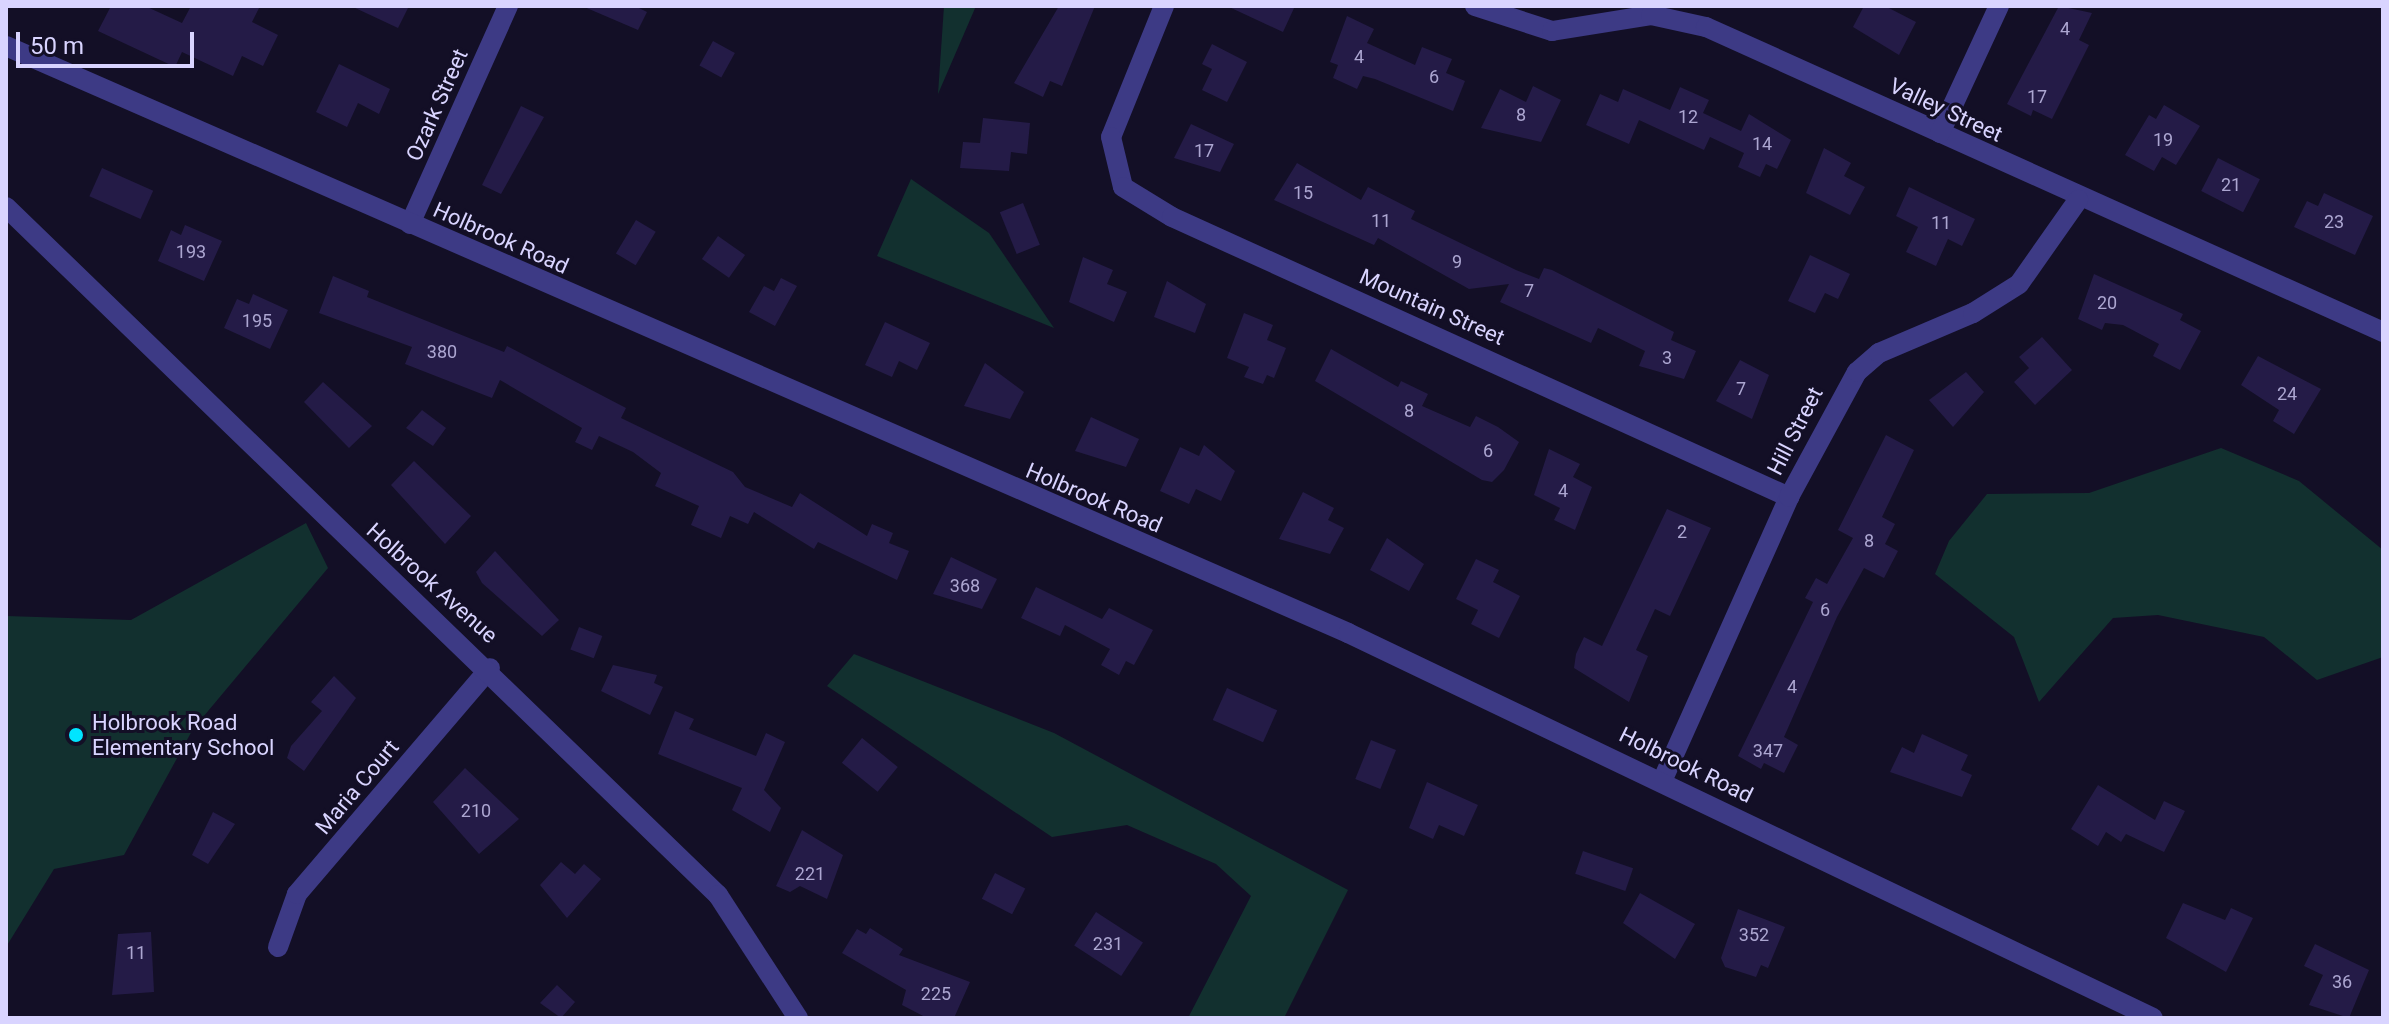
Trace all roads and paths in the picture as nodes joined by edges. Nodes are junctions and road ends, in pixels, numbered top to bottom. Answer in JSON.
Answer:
{"nodes":[{"id":1,"x":508,"y":6,"type":"edge"},
{"id":2,"x":1164,"y":6,"type":"edge"},
{"id":3,"x":1475,"y":6,"type":"edge"},
{"id":4,"x":1999,"y":6,"type":"edge"},
{"id":5,"x":6,"y":46,"type":"edge"},
{"id":6,"x":1940,"y":133,"type":"junction"},
{"id":7,"x":2078,"y":200,"type":"junction"},
{"id":8,"x":6,"y":207,"type":"edge"},
{"id":9,"x":410,"y":224,"type":"junction"},
{"id":10,"x":2383,"y":332,"type":"edge"},
{"id":11,"x":1789,"y":497,"type":"junction"},
{"id":12,"x":490,"y":668,"type":"junction"},
{"id":13,"x":1663,"y":779,"type":"junction"},
{"id":14,"x":278,"y":947,"type":"dead end"},
{"id":15,"x":798,"y":1018,"type":"edge"},
{"id":16,"x":2153,"y":1018,"type":"edge"}],
"edges":[{"from":1,"to":9,"type":"street","name":"Ozark Street"},
{"from":2,"to":11,"type":"street","name":"Mountain Street"},
{"from":3,"to":6,"type":"street","name":"Valley Street"},
{"from":4,"to":6,"type":"street"},
{"from":5,"to":9,"type":"street","name":"Holbrook Road"},
{"from":6,"to":7,"type":"street","name":"Valley Street"},
{"from":7,"to":10,"type":"street","name":"Valley Street"},
{"from":7,"to":11,"type":"street","name":"Hill Street"},
{"from":8,"to":12,"type":"street","name":"Holbrook Avenue"},
{"from":9,"to":13,"type":"street","name":"Holbrook Road"},
{"from":11,"to":13,"type":"street","name":"Hill Street"},
{"from":12,"to":14,"type":"street","name":"Maria Court"},
{"from":12,"to":15,"type":"street","name":"Holbrook Avenue"},
{"from":13,"to":16,"type":"street","name":"Holbrook Road"}]}
